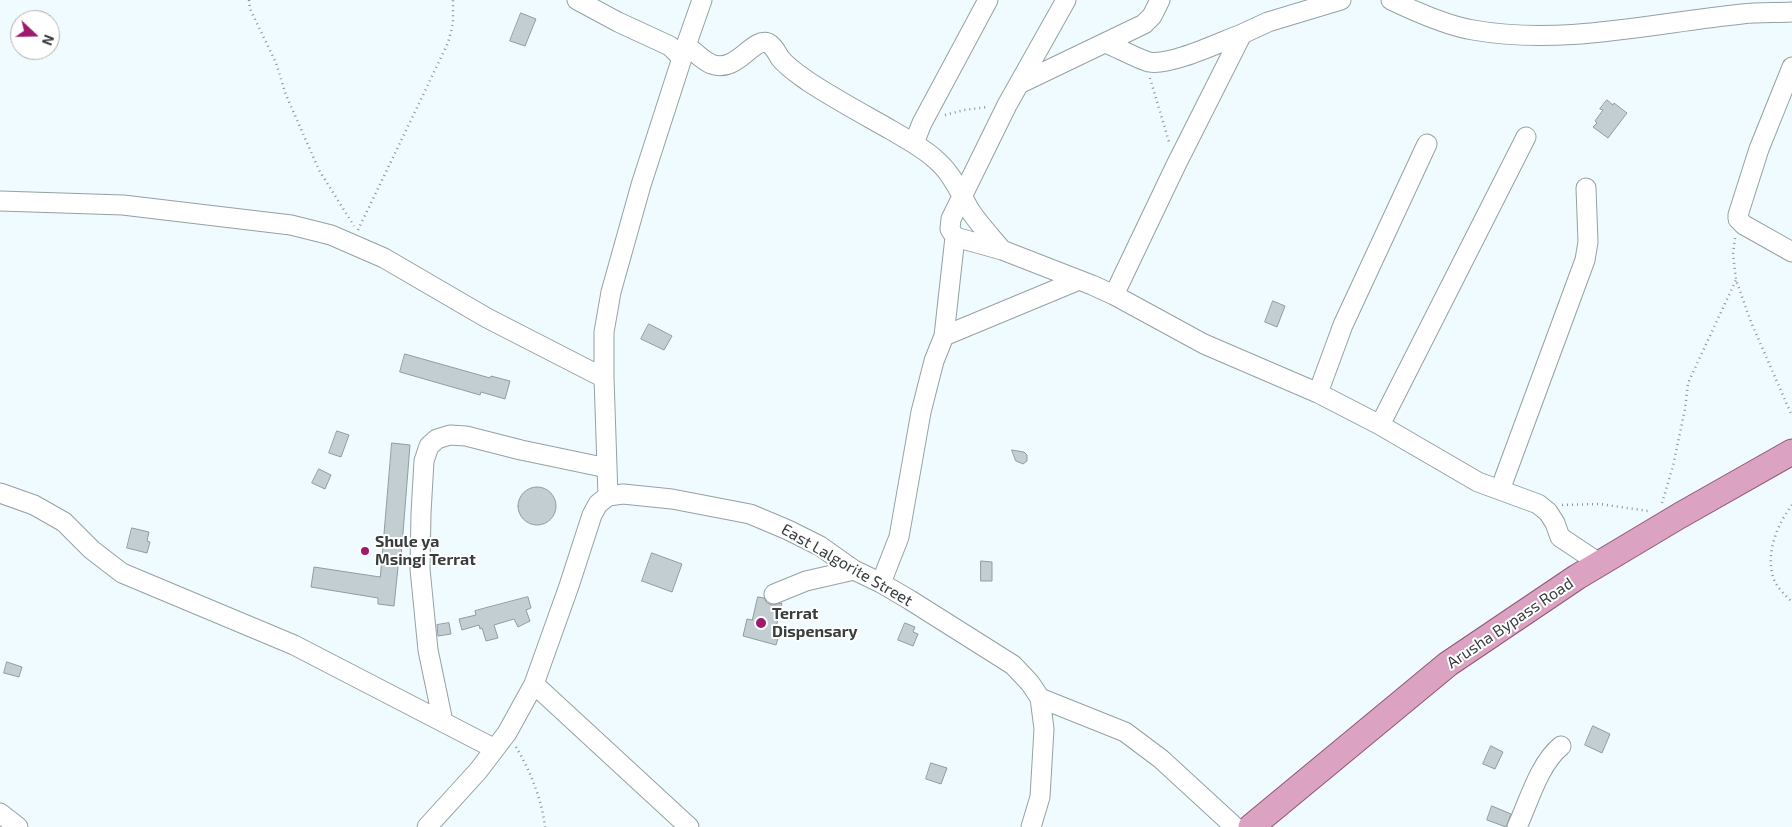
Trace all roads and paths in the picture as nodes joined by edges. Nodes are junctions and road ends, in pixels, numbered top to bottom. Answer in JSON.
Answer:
{"nodes":[{"id":1,"x":248,"y":0,"type":"edge"},
{"id":2,"x":453,"y":0,"type":"edge"},
{"id":3,"x":577,"y":0,"type":"edge"},
{"id":4,"x":702,"y":0,"type":"edge"},
{"id":5,"x":988,"y":0,"type":"edge"},
{"id":6,"x":1066,"y":0,"type":"edge"},
{"id":7,"x":1160,"y":0,"type":"edge"},
{"id":8,"x":1342,"y":0,"type":"edge"},
{"id":9,"x":1391,"y":0,"type":"edge"},
{"id":10,"x":1792,"y":12,"type":"edge"},
{"id":11,"x":1144,"y":24,"type":"junction"},
{"id":12,"x":1242,"y":34,"type":"junction"},
{"id":13,"x":1106,"y":43,"type":"junction"},
{"id":14,"x":685,"y":52,"type":"junction"},
{"id":15,"x":1140,"y":58,"type":"junction"},
{"id":16,"x":712,"y":64,"type":"junction"},
{"id":17,"x":1792,"y":68,"type":"edge"},
{"id":18,"x":676,"y":76,"type":"junction"},
{"id":19,"x":1018,"y":84,"type":"junction"},
{"id":20,"x":1007,"y":104,"type":"junction"},
{"id":21,"x":922,"y":123,"type":"junction"},
{"id":22,"x":1526,"y":137,"type":"dead end"},
{"id":23,"x":914,"y":143,"type":"junction"},
{"id":24,"x":1427,"y":144,"type":"dead end"},
{"id":25,"x":1176,"y":165,"type":"junction"},
{"id":26,"x":1586,"y":188,"type":"dead end"},
{"id":27,"x":962,"y":194,"type":"junction"},
{"id":28,"x":0,"y":200,"type":"edge"},
{"id":29,"x":1738,"y":219,"type":"junction"},
{"id":30,"x":955,"y":237,"type":"junction"},
{"id":31,"x":1002,"y":250,"type":"junction"},
{"id":32,"x":1792,"y":252,"type":"edge"},
{"id":33,"x":1079,"y":280,"type":"junction"},
{"id":34,"x":1736,"y":280,"type":"junction"},
{"id":35,"x":1114,"y":295,"type":"junction"},
{"id":36,"x":944,"y":336,"type":"junction"},
{"id":37,"x":604,"y":378,"type":"junction"},
{"id":38,"x":1318,"y":393,"type":"junction"},
{"id":39,"x":1792,"y":416,"type":"edge"},
{"id":40,"x":1380,"y":425,"type":"junction"},
{"id":41,"x":1792,"y":452,"type":"edge"},
{"id":42,"x":608,"y":468,"type":"junction"},
{"id":43,"x":1500,"y":490,"type":"junction"},
{"id":44,"x":0,"y":493,"type":"edge"},
{"id":45,"x":608,"y":496,"type":"junction"},
{"id":46,"x":1538,"y":504,"type":"junction"},
{"id":47,"x":1792,"y":505,"type":"edge"},
{"id":48,"x":1671,"y":510,"type":"junction"},
{"id":49,"x":1560,"y":537,"type":"junction"},
{"id":50,"x":1599,"y":564,"type":"junction"},
{"id":51,"x":854,"y":570,"type":"junction"},
{"id":52,"x":1576,"y":578,"type":"junction"},
{"id":53,"x":881,"y":583,"type":"junction"},
{"id":54,"x":774,"y":594,"type":"dead end"},
{"id":55,"x":1792,"y":602,"type":"edge"},
{"id":56,"x":534,"y":684,"type":"junction"},
{"id":57,"x":1040,"y":698,"type":"junction"},
{"id":58,"x":443,"y":722,"type":"junction"},
{"id":59,"x":507,"y":733,"type":"junction"},
{"id":60,"x":1561,"y":746,"type":"dead end"},
{"id":61,"x":495,"y":749,"type":"junction"},
{"id":62,"x":0,"y":813,"type":"edge"},
{"id":63,"x":431,"y":826,"type":"edge"},
{"id":64,"x":18,"y":827,"type":"edge"},
{"id":65,"x":545,"y":827,"type":"edge"},
{"id":66,"x":689,"y":827,"type":"edge"},
{"id":67,"x":1031,"y":827,"type":"edge"},
{"id":68,"x":1235,"y":827,"type":"edge"},
{"id":69,"x":1251,"y":827,"type":"edge"},
{"id":70,"x":1517,"y":827,"type":"edge"}],
"edges":[{"from":1,"to":2,"type":"path"},
{"from":3,"to":14,"type":"street"},
{"from":4,"to":14,"type":"street"},
{"from":5,"to":21,"type":"street"},
{"from":6,"to":19,"type":"street"},
{"from":7,"to":11,"type":"street"},
{"from":8,"to":12,"type":"street"},
{"from":9,"to":10,"type":"street"},
{"from":11,"to":13,"type":"street"},
{"from":11,"to":15,"type":"street"},
{"from":12,"to":15,"type":"street"},
{"from":12,"to":25,"type":"street"},
{"from":13,"to":15,"type":"street"},
{"from":13,"to":19,"type":"street"},
{"from":14,"to":16,"type":"street"},
{"from":14,"to":18,"type":"street"},
{"from":15,"to":25,"type":"path"},
{"from":16,"to":18,"type":"street"},
{"from":16,"to":23,"type":"street"},
{"from":17,"to":29,"type":"street"},
{"from":18,"to":37,"type":"street"},
{"from":19,"to":20,"type":"street"},
{"from":20,"to":21,"type":"path"},
{"from":20,"to":27,"type":"street"},
{"from":21,"to":23,"type":"street"},
{"from":22,"to":40,"type":"street"},
{"from":23,"to":27,"type":"street"},
{"from":24,"to":38,"type":"street"},
{"from":25,"to":35,"type":"street"},
{"from":26,"to":43,"type":"street"},
{"from":27,"to":30,"type":"street"},
{"from":27,"to":31,"type":"street"},
{"from":28,"to":37,"type":"street"},
{"from":29,"to":32,"type":"street"},
{"from":29,"to":34,"type":"path"},
{"from":30,"to":31,"type":"street"},
{"from":30,"to":36,"type":"street"},
{"from":31,"to":33,"type":"street"},
{"from":33,"to":35,"type":"street"},
{"from":33,"to":36,"type":"street"},
{"from":34,"to":39,"type":"path"},
{"from":34,"to":48,"type":"path"},
{"from":35,"to":38,"type":"street"},
{"from":36,"to":53,"type":"street"},
{"from":37,"to":42,"type":"street"},
{"from":38,"to":40,"type":"street"},
{"from":40,"to":43,"type":"street"},
{"from":41,"to":48,"type":"main road","name":"Arusha Bypass Road"},
{"from":42,"to":45,"type":"street"},
{"from":42,"to":58,"type":"street"},
{"from":43,"to":46,"type":"street"},
{"from":44,"to":58,"type":"street"},
{"from":45,"to":51,"type":"street","name":"East Lalgorite Street"},
{"from":45,"to":56,"type":"street"},
{"from":46,"to":48,"type":"path"},
{"from":46,"to":49,"type":"street"},
{"from":47,"to":55,"type":"path"},
{"from":48,"to":50,"type":"main road","name":"Arusha Bypass Road"},
{"from":49,"to":50,"type":"street"},
{"from":49,"to":52,"type":"street"},
{"from":50,"to":52,"type":"main road","name":"Arusha Bypass Road"},
{"from":51,"to":53,"type":"street","name":"East Lalgorite Street"},
{"from":51,"to":54,"type":"street"},
{"from":52,"to":69,"type":"main road","name":"Arusha Bypass Road"},
{"from":53,"to":57,"type":"street","name":"East Lalgorite Street"},
{"from":56,"to":59,"type":"street"},
{"from":56,"to":66,"type":"street"},
{"from":57,"to":67,"type":"street","name":"East Lalgorite Street"},
{"from":57,"to":68,"type":"street"},
{"from":58,"to":61,"type":"street"},
{"from":59,"to":61,"type":"street"},
{"from":59,"to":65,"type":"path"},
{"from":60,"to":70,"type":"street"},
{"from":61,"to":63,"type":"street"},
{"from":62,"to":64,"type":"street"}]}
